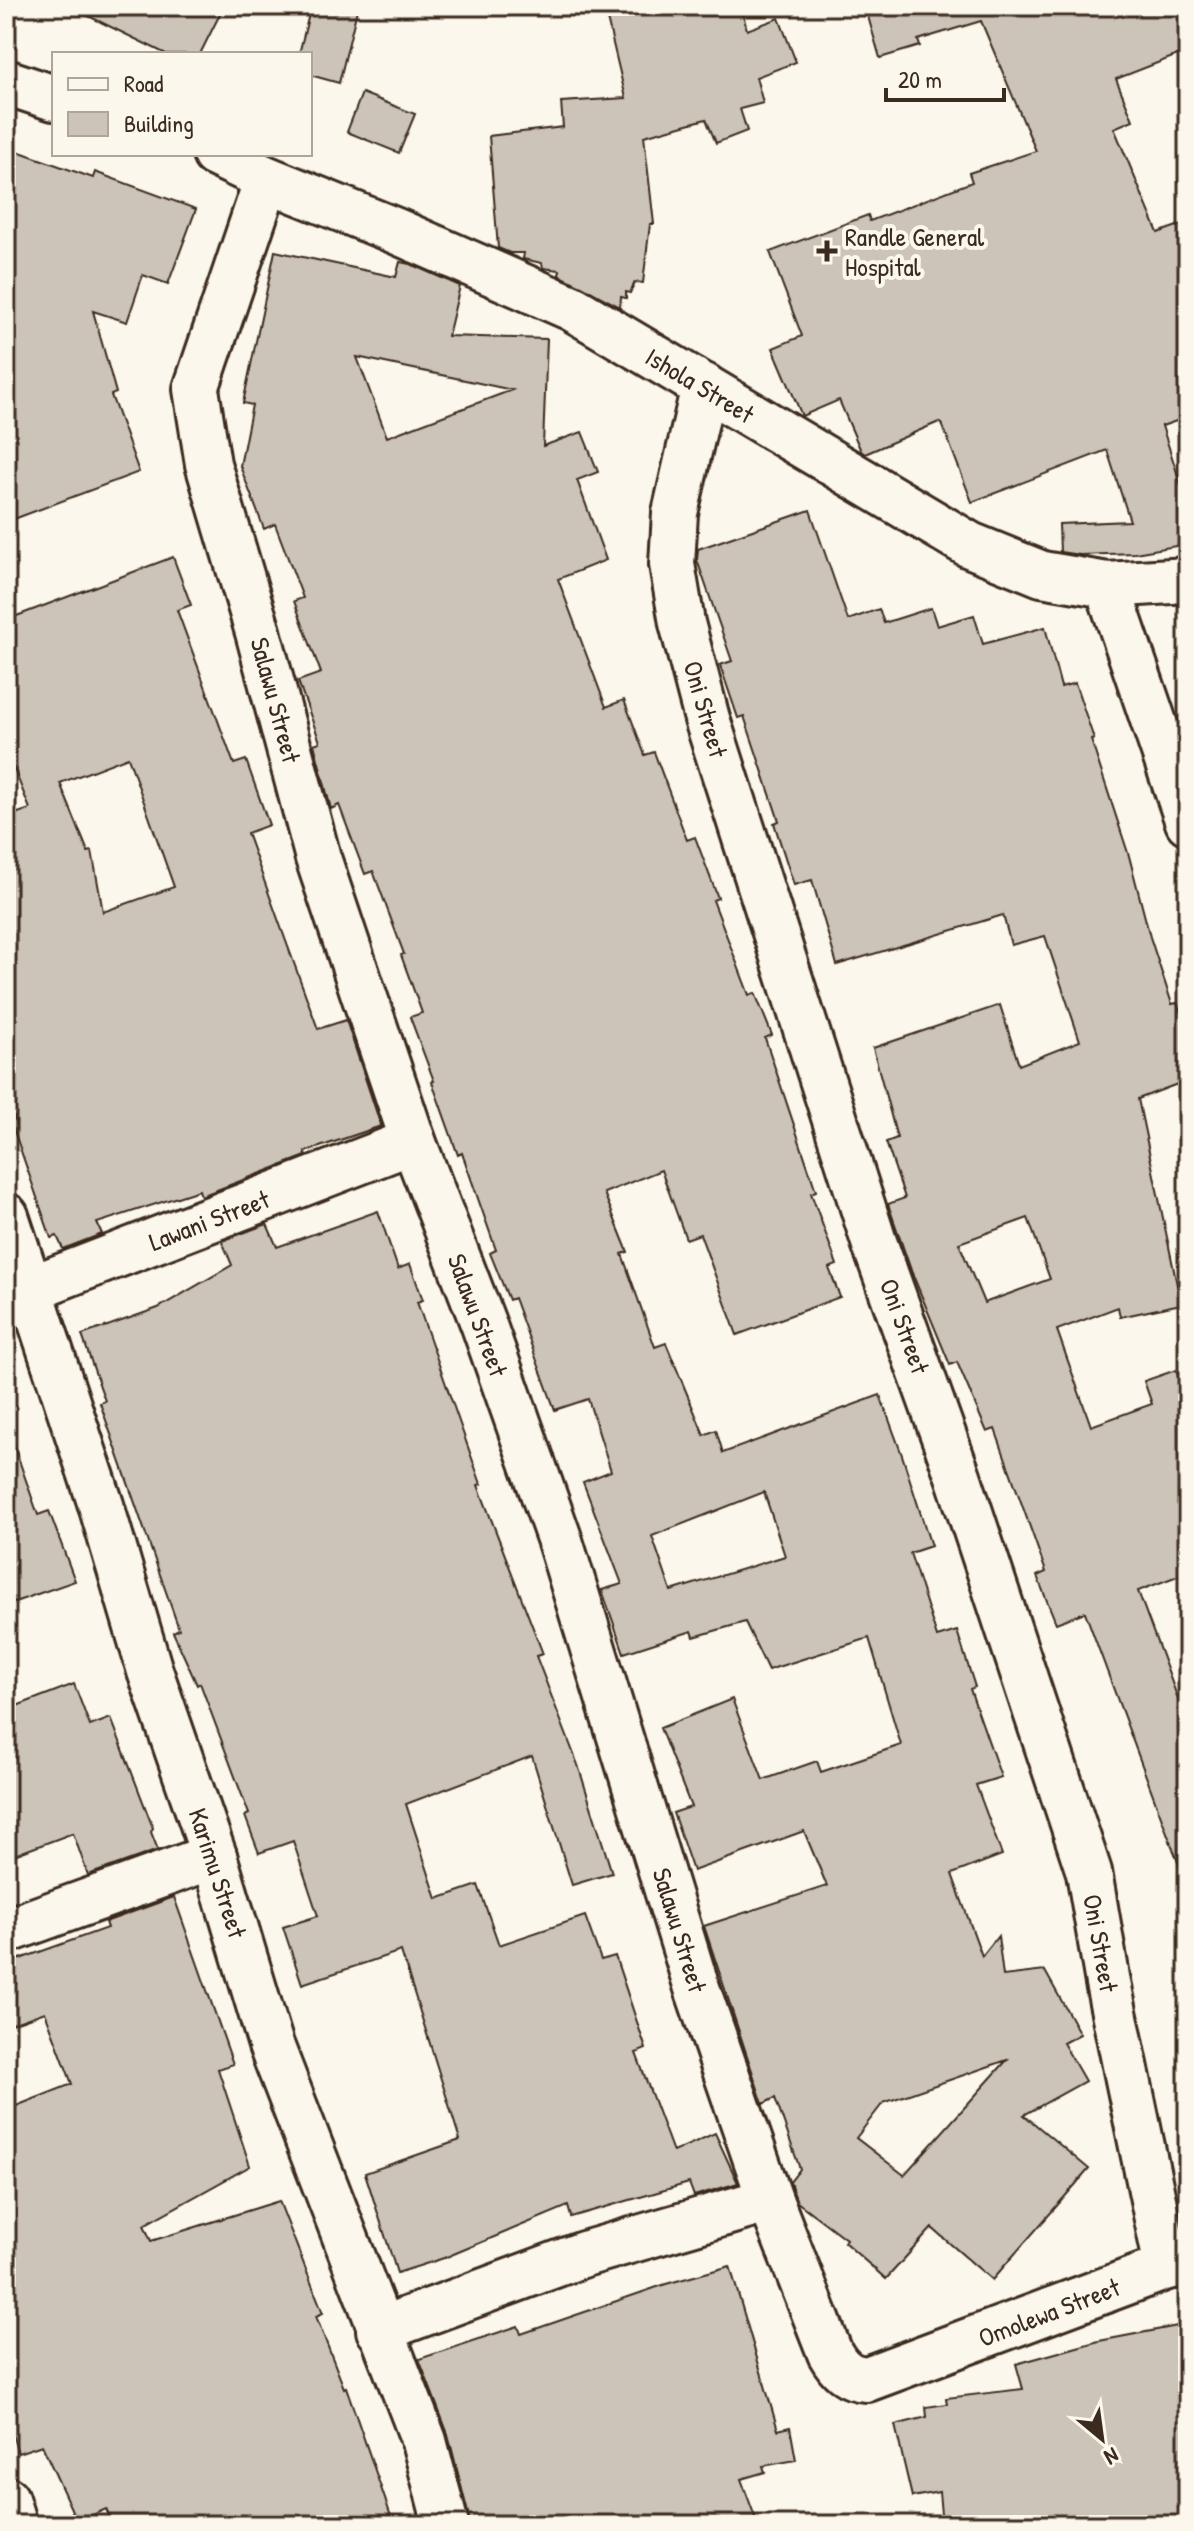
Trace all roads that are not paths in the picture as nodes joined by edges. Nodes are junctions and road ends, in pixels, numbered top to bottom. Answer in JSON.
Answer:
{"nodes":[{"id":1,"x":6,"y":82,"type":"edge"},
{"id":2,"x":52,"y":97,"type":"edge"},
{"id":3,"x":219,"y":156,"type":"edge"},
{"id":4,"x":267,"y":179,"type":"junction"},
{"id":5,"x":704,"y":386,"type":"junction"},
{"id":6,"x":1188,"y":580,"type":"edge"},
{"id":7,"x":1107,"y":585,"type":"junction"},
{"id":8,"x":1188,"y":822,"type":"edge"},
{"id":9,"x":413,"y":1141,"type":"junction"},
{"id":10,"x":6,"y":1216,"type":"edge"},
{"id":11,"x":19,"y":1294,"type":"edge"},
{"id":12,"x":214,"y":1856,"type":"junction"},
{"id":13,"x":6,"y":1931,"type":"edge"},
{"id":14,"x":770,"y":2200,"type":"junction"},
{"id":15,"x":1177,"y":2266,"type":"edge"},
{"id":16,"x":379,"y":2330,"type":"junction"},
{"id":17,"x":911,"y":2364,"type":"joint"},
{"id":18,"x":6,"y":2499,"type":"edge"},
{"id":19,"x":14,"y":2525,"type":"edge"},
{"id":20,"x":446,"y":2525,"type":"edge"}],
"edges":[{"from":1,"to":2,"type":"street"},
{"from":3,"to":4,"type":"street","name":"Ishola Street"},
{"from":4,"to":5,"type":"street","name":"Ishola Street"},
{"from":4,"to":9,"type":"street","name":"Salawu Street"},
{"from":5,"to":7,"type":"street","name":"Ishola Street"},
{"from":5,"to":15,"type":"street","name":"Oni Street"},
{"from":6,"to":7,"type":"street","name":"Ishola Street"},
{"from":7,"to":8,"type":"street"},
{"from":9,"to":11,"type":"street","name":"Lawani Street"},
{"from":9,"to":14,"type":"street","name":"Salawu Street"},
{"from":10,"to":11,"type":"street","name":"Karimu Street"},
{"from":11,"to":12,"type":"street","name":"Karimu Street"},
{"from":12,"to":13,"type":"street"},
{"from":12,"to":16,"type":"street","name":"Karimu Street"},
{"from":14,"to":16,"type":"street"},
{"from":14,"to":17,"type":"street","name":"Salawu Street"},
{"from":15,"to":17,"type":"street","name":"Omolewa Street"},
{"from":16,"to":20,"type":"street","name":"Karimu Street"},
{"from":18,"to":19,"type":"street"}]}
